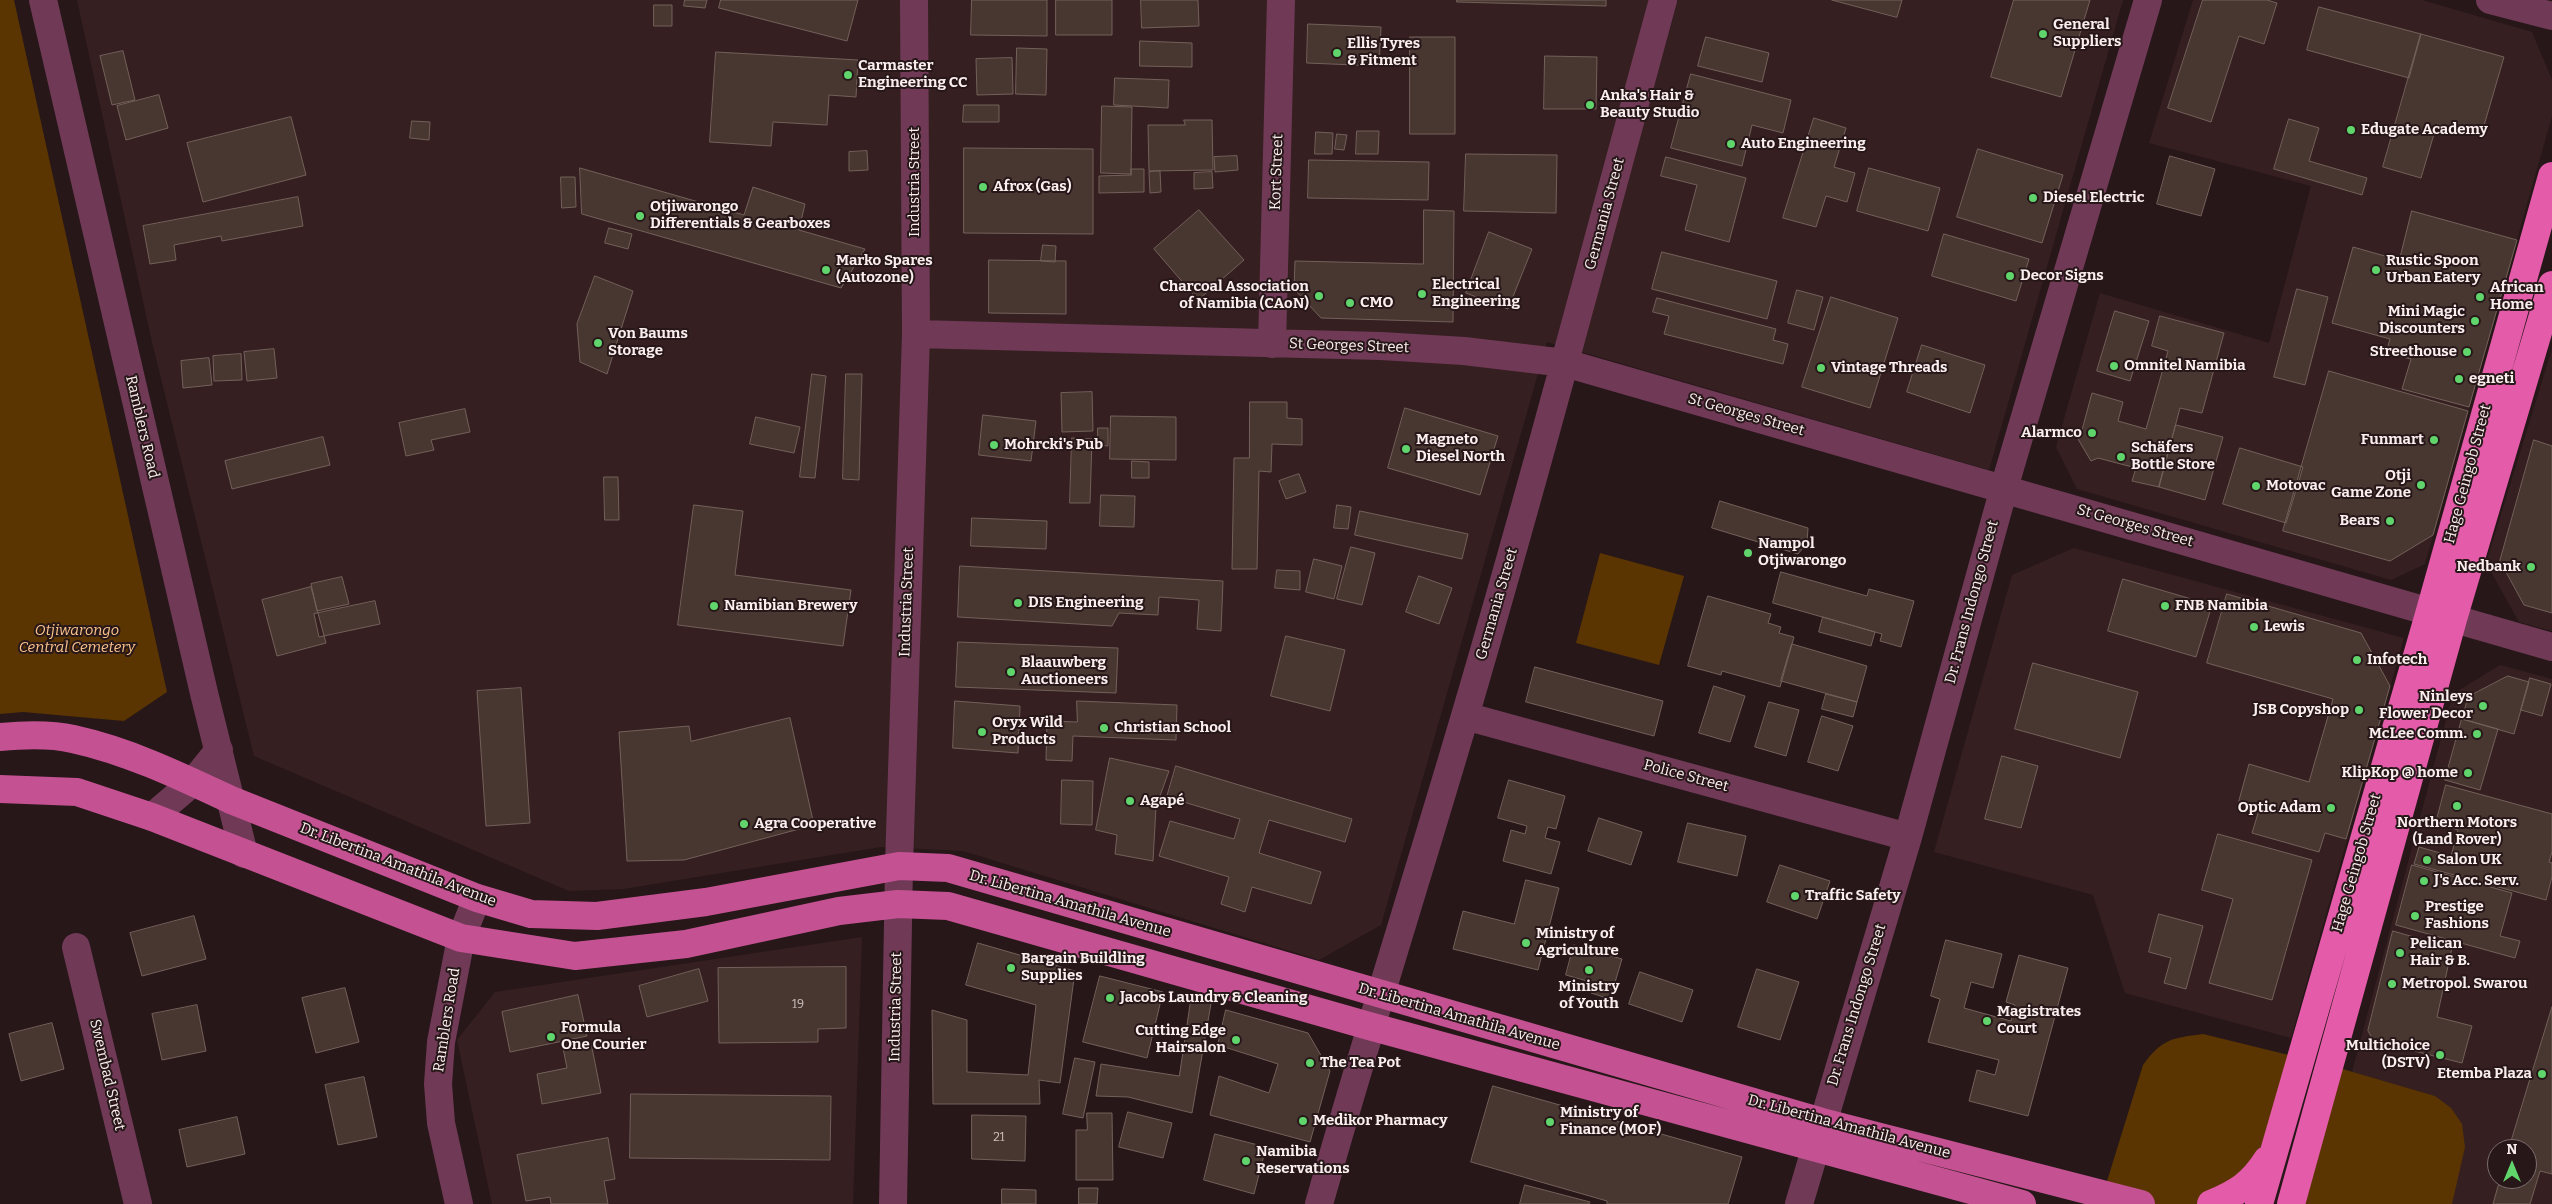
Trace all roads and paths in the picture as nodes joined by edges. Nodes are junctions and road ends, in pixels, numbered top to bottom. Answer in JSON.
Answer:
{"nodes":[{"id":1,"x":43,"y":0,"type":"edge"},
{"id":2,"x":914,"y":0,"type":"edge"},
{"id":3,"x":1281,"y":0,"type":"edge"},
{"id":4,"x":1663,"y":0,"type":"edge"},
{"id":5,"x":2148,"y":0,"type":"edge"},
{"id":6,"x":2490,"y":0,"type":"edge"},
{"id":7,"x":2552,"y":16,"type":"edge"},
{"id":8,"x":2552,"y":176,"type":"edge"},
{"id":9,"x":2552,"y":285,"type":"edge"},
{"id":10,"x":916,"y":334,"type":"junction"},
{"id":11,"x":1272,"y":344,"type":"junction"},
{"id":12,"x":1565,"y":363,"type":"junction"},
{"id":13,"x":2004,"y":488,"type":"junction"},
{"id":14,"x":2442,"y":615,"type":"junction"},
{"id":15,"x":2552,"y":647,"type":"edge"},
{"id":16,"x":1465,"y":716,"type":"junction"},
{"id":17,"x":0,"y":737,"type":"edge"},
{"id":18,"x":219,"y":750,"type":"junction"},
{"id":19,"x":193,"y":782,"type":"junction"},
{"id":20,"x":0,"y":789,"type":"edge"},
{"id":21,"x":231,"y":800,"type":"junction"},
{"id":22,"x":152,"y":817,"type":"junction"},
{"id":23,"x":1908,"y":837,"type":"junction"},
{"id":24,"x":244,"y":854,"type":"junction"},
{"id":25,"x":899,"y":866,"type":"junction"},
{"id":26,"x":477,"y":898,"type":"junction"},
{"id":27,"x":898,"y":904,"type":"junction"},
{"id":28,"x":461,"y":938,"type":"junction"},
{"id":29,"x":76,"y":947,"type":"dead end"},
{"id":30,"x":1380,"y":995,"type":"junction"},
{"id":31,"x":1369,"y":1026,"type":"junction"},
{"id":32,"x":1822,"y":1122,"type":"junction"},
{"id":33,"x":2277,"y":1144,"type":"junction"},
{"id":34,"x":1815,"y":1149,"type":"junction"},
{"id":35,"x":138,"y":1204,"type":"edge"},
{"id":36,"x":459,"y":1204,"type":"edge"},
{"id":37,"x":893,"y":1204,"type":"edge"},
{"id":38,"x":1319,"y":1204,"type":"edge"},
{"id":39,"x":1800,"y":1204,"type":"edge"},
{"id":40,"x":2022,"y":1204,"type":"edge"},
{"id":41,"x":2141,"y":1204,"type":"edge"},
{"id":42,"x":2211,"y":1204,"type":"edge"},
{"id":43,"x":2259,"y":1204,"type":"edge"},
{"id":44,"x":2291,"y":1204,"type":"edge"}],
"edges":[{"from":1,"to":18,"type":"street","name":"Ramblers Road"},
{"from":2,"to":10,"type":"street","name":"Industria Street"},
{"from":3,"to":11,"type":"street","name":"Kort Street"},
{"from":4,"to":12,"type":"street","name":"Germania Street"},
{"from":5,"to":13,"type":"street","name":"Dr. Frans Indongo Street"},
{"from":6,"to":7,"type":"street"},
{"from":8,"to":14,"type":"highway","name":"Hage Geingob Street"},
{"from":9,"to":14,"type":"highway","name":"Hage Geingob Street"},
{"from":10,"to":11,"type":"street","name":"St Georges Street"},
{"from":10,"to":25,"type":"street","name":"Industria Street"},
{"from":11,"to":12,"type":"street","name":"St Georges Street"},
{"from":12,"to":13,"type":"street","name":"St Georges Street"},
{"from":12,"to":16,"type":"street","name":"Germania Street"},
{"from":13,"to":14,"type":"street","name":"St Georges Street"},
{"from":13,"to":23,"type":"street","name":"Dr. Frans Indongo Street"},
{"from":14,"to":15,"type":"street","name":"St Georges Street"},
{"from":14,"to":33,"type":"highway","name":"Hage Geingob Street"},
{"from":14,"to":44,"type":"highway","name":"Hage Geingob Street"},
{"from":16,"to":23,"type":"street","name":"Police Street"},
{"from":16,"to":30,"type":"street","name":"Germania Street"},
{"from":17,"to":19,"type":"main road","name":"Dr. Libertina Amathila Avenue"},
{"from":18,"to":19,"type":"street"},
{"from":18,"to":21,"type":"street","name":"Ramblers Road"},
{"from":19,"to":21,"type":"main road","name":"Dr. Libertina Amathila Avenue"},
{"from":19,"to":22,"type":"street"},
{"from":20,"to":22,"type":"main road","name":"Dr. Libertina Amathila Avenue"},
{"from":21,"to":24,"type":"street","name":"Ramblers Road"},
{"from":21,"to":26,"type":"main road","name":"Dr. Libertina Amathila Avenue"},
{"from":22,"to":24,"type":"main road","name":"Dr. Libertina Amathila Avenue"},
{"from":23,"to":32,"type":"street","name":"Dr. Frans Indongo Street"},
{"from":24,"to":28,"type":"main road","name":"Dr. Libertina Amathila Avenue"},
{"from":25,"to":26,"type":"main road","name":"Dr. Libertina Amathila Avenue"},
{"from":25,"to":27,"type":"street","name":"Industria Street"},
{"from":25,"to":30,"type":"main road","name":"Dr. Libertina Amathila Avenue"},
{"from":26,"to":28,"type":"street","name":"Ramblers Road"},
{"from":27,"to":28,"type":"main road","name":"Dr. Libertina Amathila Avenue"},
{"from":27,"to":31,"type":"main road","name":"Dr. Libertina Amathila Avenue"},
{"from":27,"to":37,"type":"street","name":"Industria Street"},
{"from":28,"to":36,"type":"street","name":"Ramblers Road"},
{"from":29,"to":35,"type":"street","name":"Swembad Street"},
{"from":30,"to":31,"type":"street","name":"Germania Street"},
{"from":30,"to":32,"type":"main road","name":"Dr. Libertina Amathila Avenue"},
{"from":31,"to":34,"type":"main road","name":"Dr. Libertina Amathila Avenue"},
{"from":31,"to":38,"type":"street","name":"Germania Street"},
{"from":32,"to":34,"type":"street","name":"Dr. Frans Indongo Street"},
{"from":32,"to":41,"type":"main road","name":"Dr. Libertina Amathila Avenue"},
{"from":33,"to":42,"type":"highway"},
{"from":33,"to":43,"type":"highway","name":"Hage Geingob Street"},
{"from":34,"to":39,"type":"street","name":"Dr. Frans Indongo Street"},
{"from":34,"to":40,"type":"main road","name":"Dr. Libertina Amathila Avenue"}]}
